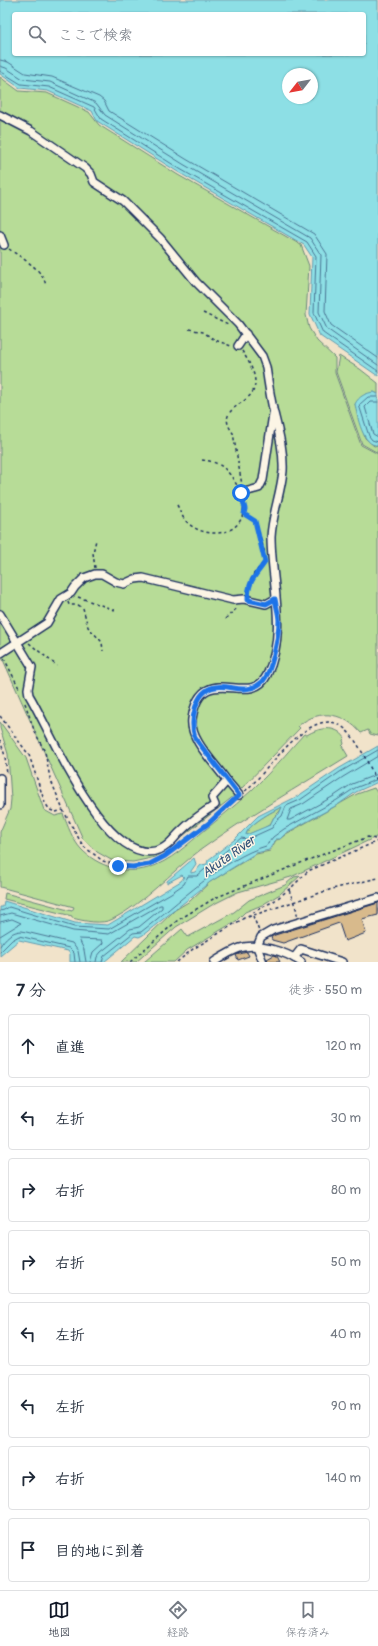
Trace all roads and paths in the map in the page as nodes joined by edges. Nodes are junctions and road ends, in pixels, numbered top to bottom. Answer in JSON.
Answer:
{"nodes":[{"id":1,"x":0,"y":115,"type":"edge"},
{"id":2,"x":0,"y":235,"type":"edge"},
{"id":3,"x":4,"y":245,"type":"joint"},
{"id":4,"x":46,"y":286,"type":"dead end"},
{"id":5,"x":203,"y":313,"type":"dead end"},
{"id":6,"x":232,"y":328,"type":"dead end"},
{"id":7,"x":189,"y":330,"type":"dead end"},
{"id":8,"x":246,"y":334,"type":"junction"},
{"id":9,"x":238,"y":346,"type":"junction"},
{"id":10,"x":274,"y":410,"type":"junction"},
{"id":11,"x":202,"y":460,"type":"dead end"},
{"id":12,"x":242,"y":492,"type":"junction"},
{"id":13,"x":177,"y":505,"type":"dead end"},
{"id":14,"x":244,"y":514,"type":"junction"},
{"id":15,"x":96,"y":540,"type":"dead end"},
{"id":16,"x":265,"y":554,"type":"dead end"},
{"id":17,"x":265,"y":562,"type":"dead end"},
{"id":18,"x":95,"y":574,"type":"junction"},
{"id":19,"x":68,"y":595,"type":"junction"},
{"id":20,"x":275,"y":599,"type":"junction"},
{"id":21,"x":246,"y":600,"type":"junction"},
{"id":22,"x":115,"y":610,"type":"dead end"},
{"id":23,"x":0,"y":614,"type":"edge"},
{"id":24,"x":224,"y":619,"type":"dead end"},
{"id":25,"x":28,"y":636,"type":"junction"},
{"id":26,"x":18,"y":644,"type":"junction"},
{"id":27,"x":103,"y":651,"type":"dead end"},
{"id":28,"x":1,"y":653,"type":"joint"},
{"id":29,"x":57,"y":666,"type":"dead end"},
{"id":30,"x":0,"y":716,"type":"edge"},
{"id":31,"x":0,"y":778,"type":"edge"},
{"id":32,"x":227,"y":781,"type":"junction"},
{"id":33,"x":378,"y":782,"type":"edge"},
{"id":34,"x":239,"y":795,"type":"junction"},
{"id":35,"x":0,"y":805,"type":"edge"},
{"id":36,"x":63,"y":810,"type":"junction"},
{"id":37,"x":378,"y":840,"type":"edge"},
{"id":38,"x":378,"y":878,"type":"edge"},
{"id":39,"x":289,"y":890,"type":"junction"},
{"id":40,"x":378,"y":898,"type":"edge"},
{"id":41,"x":294,"y":902,"type":"junction"},
{"id":42,"x":298,"y":911,"type":"dead end"},
{"id":43,"x":253,"y":916,"type":"junction"},
{"id":44,"x":244,"y":919,"type":"junction"},
{"id":45,"x":261,"y":937,"type":"junction"},
{"id":46,"x":257,"y":947,"type":"junction"},
{"id":47,"x":294,"y":958,"type":"junction"},
{"id":48,"x":130,"y":962,"type":"edge"},
{"id":49,"x":177,"y":962,"type":"edge"},
{"id":50,"x":214,"y":962,"type":"edge"},
{"id":51,"x":263,"y":962,"type":"edge"},
{"id":52,"x":300,"y":962,"type":"edge"},
{"id":53,"x":342,"y":962,"type":"edge"}],
"edges":[{"from":1,"to":8,"type":"street"},
{"from":2,"to":3,"type":"street"},
{"from":3,"to":4,"type":"path"},
{"from":5,"to":6,"type":"path"},
{"from":7,"to":9,"type":"path"},
{"from":8,"to":9,"type":"street"},
{"from":8,"to":10,"type":"street"},
{"from":9,"to":12,"type":"path"},
{"from":10,"to":12,"type":"street"},
{"from":10,"to":20,"type":"street"},
{"from":11,"to":12,"type":"path"},
{"from":12,"to":14,"type":"path"},
{"from":13,"to":14,"type":"path"},
{"from":14,"to":16,"type":"path"},
{"from":15,"to":18,"type":"path"},
{"from":17,"to":21,"type":"path"},
{"from":18,"to":19,"type":"street"},
{"from":18,"to":21,"type":"street"},
{"from":19,"to":22,"type":"path"},
{"from":19,"to":25,"type":"street"},
{"from":19,"to":27,"type":"path"},
{"from":20,"to":21,"type":"street"},
{"from":20,"to":32,"type":"street"},
{"from":21,"to":24,"type":"path"},
{"from":23,"to":26,"type":"street"},
{"from":25,"to":26,"type":"street"},
{"from":25,"to":29,"type":"path"},
{"from":26,"to":28,"type":"street"},
{"from":26,"to":32,"type":"street"},
{"from":28,"to":36,"type":"path"},
{"from":30,"to":36,"type":"path"},
{"from":31,"to":35,"type":"street"},
{"from":32,"to":34,"type":"street"},
{"from":33,"to":34,"type":"path"},
{"from":34,"to":36,"type":"path"},
{"from":37,"to":39,"type":"path"},
{"from":37,"to":48,"type":"path"},
{"from":38,"to":41,"type":"path"},
{"from":39,"to":41,"type":"path"},
{"from":39,"to":44,"type":"path"},
{"from":40,"to":45,"type":"street"},
{"from":41,"to":42,"type":"path"},
{"from":41,"to":43,"type":"path"},
{"from":43,"to":44,"type":"path"},
{"from":43,"to":45,"type":"path"},
{"from":44,"to":49,"type":"path"},
{"from":45,"to":46,"type":"street"},
{"from":46,"to":47,"type":"street"},
{"from":46,"to":50,"type":"street"},
{"from":46,"to":51,"type":"street"},
{"from":47,"to":52,"type":"street"},
{"from":47,"to":53,"type":"street"}]}
